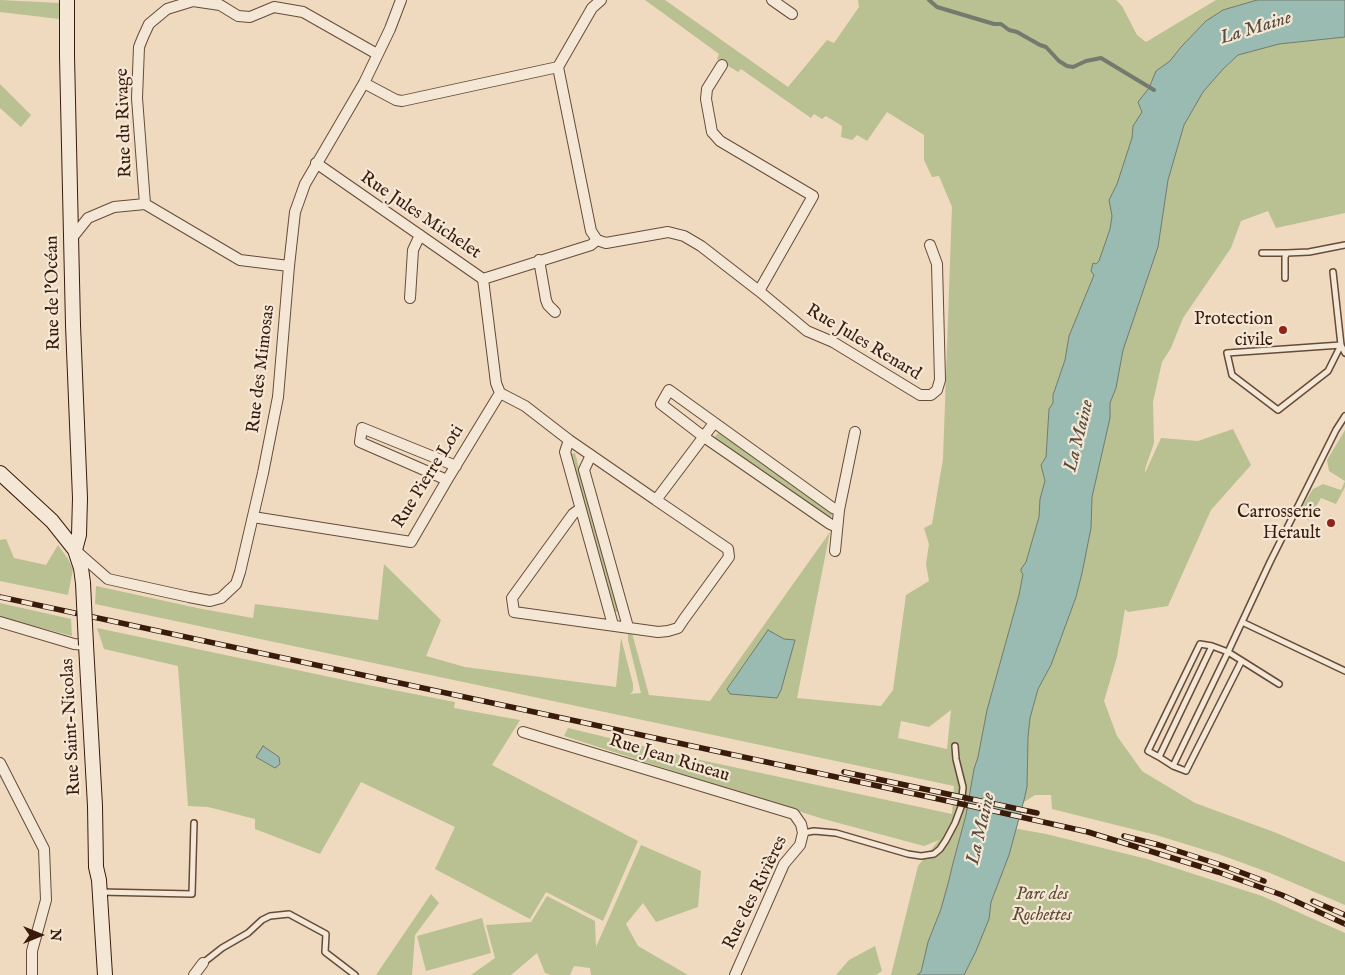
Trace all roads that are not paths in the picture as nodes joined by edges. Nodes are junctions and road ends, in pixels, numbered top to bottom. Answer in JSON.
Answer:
{"nodes":[{"id":1,"x":67,"y":0,"type":"edge"},
{"id":2,"x":401,"y":0,"type":"edge"},
{"id":3,"x":601,"y":0,"type":"edge"},
{"id":4,"x":772,"y":0,"type":"edge"},
{"id":5,"x":274,"y":3,"type":"edge"},
{"id":6,"x":592,"y":4,"type":"edge"},
{"id":7,"x":792,"y":14,"type":"dead end"},
{"id":8,"x":378,"y":54,"type":"junction"},
{"id":9,"x":722,"y":65,"type":"dead end"},
{"id":10,"x":558,"y":67,"type":"junction"},
{"id":11,"x":364,"y":83,"type":"junction"},
{"id":12,"x":316,"y":163,"type":"junction"},
{"id":13,"x":145,"y":204,"type":"junction"},
{"id":14,"x":420,"y":235,"type":"junction"},
{"id":15,"x":72,"y":238,"type":"junction"},
{"id":16,"x":596,"y":240,"type":"junction"},
{"id":17,"x":930,"y":245,"type":"dead end"},
{"id":18,"x":1345,"y":245,"type":"edge"},
{"id":19,"x":567,"y":251,"type":"joint"},
{"id":20,"x":1262,"y":253,"type":"dead end"},
{"id":21,"x":1287,"y":253,"type":"junction"},
{"id":22,"x":539,"y":260,"type":"junction"},
{"id":23,"x":288,"y":266,"type":"junction"},
{"id":24,"x":1333,"y":272,"type":"dead end"},
{"id":25,"x":1285,"y":278,"type":"dead end"},
{"id":26,"x":484,"y":279,"type":"junction"},
{"id":27,"x":759,"y":291,"type":"junction"},
{"id":28,"x":410,"y":298,"type":"dead end"},
{"id":29,"x":555,"y":312,"type":"dead end"},
{"id":30,"x":1341,"y":345,"type":"junction"},
{"id":31,"x":1345,"y":353,"type":"edge"},
{"id":32,"x":500,"y":393,"type":"junction"},
{"id":33,"x":1345,"y":416,"type":"edge"},
{"id":34,"x":714,"y":423,"type":"junction"},
{"id":35,"x":855,"y":432,"type":"dead end"},
{"id":36,"x":704,"y":437,"type":"junction"},
{"id":37,"x":569,"y":440,"type":"junction"},
{"id":38,"x":591,"y":455,"type":"junction"},
{"id":39,"x":456,"y":466,"type":"junction"},
{"id":40,"x":0,"y":473,"type":"edge"},
{"id":41,"x":447,"y":480,"type":"junction"},
{"id":42,"x":656,"y":500,"type":"junction"},
{"id":43,"x":580,"y":509,"type":"junction"},
{"id":44,"x":840,"y":510,"type":"junction"},
{"id":45,"x":253,"y":516,"type":"junction"},
{"id":46,"x":837,"y":527,"type":"junction"},
{"id":47,"x":75,"y":550,"type":"junction"},
{"id":48,"x":834,"y":551,"type":"dead end"},
{"id":49,"x":83,"y":583,"type":"joint"},
{"id":50,"x":0,"y":622,"type":"edge"},
{"id":51,"x":1242,"y":622,"type":"junction"},
{"id":52,"x":621,"y":626,"type":"junction"},
{"id":53,"x":86,"y":645,"type":"junction"},
{"id":54,"x":1212,"y":646,"type":"junction"},
{"id":55,"x":1228,"y":652,"type":"junction"},
{"id":56,"x":1241,"y":662,"type":"junction"},
{"id":57,"x":1345,"y":671,"type":"edge"},
{"id":58,"x":1279,"y":684,"type":"dead end"},
{"id":59,"x":524,"y":732,"type":"dead end"},
{"id":60,"x":955,"y":746,"type":"dead end"},
{"id":61,"x":1159,"y":757,"type":"junction"},
{"id":62,"x":0,"y":764,"type":"edge"},
{"id":63,"x":1173,"y":766,"type":"junction"},
{"id":64,"x":194,"y":824,"type":"dead end"},
{"id":65,"x":802,"y":828,"type":"junction"},
{"id":66,"x":99,"y":886,"type":"junction"},
{"id":67,"x":203,"y":963,"type":"joint"},
{"id":68,"x":32,"y":975,"type":"edge"},
{"id":69,"x":106,"y":975,"type":"edge"},
{"id":70,"x":194,"y":975,"type":"edge"},
{"id":71,"x":355,"y":975,"type":"edge"},
{"id":72,"x":735,"y":975,"type":"edge"}],
"edges":[{"from":1,"to":15,"type":"main road","name":"Rue de l'Océan"},
{"from":2,"to":8,"type":"street","name":"Rue des Mimosas"},
{"from":3,"to":6,"type":"street"},
{"from":4,"to":7,"type":"street"},
{"from":5,"to":8,"type":"street","name":"Rue du Rivage"},
{"from":5,"to":13,"type":"street","name":"Rue du Rivage"},
{"from":6,"to":10,"type":"street"},
{"from":8,"to":11,"type":"street","name":"Rue des Mimosas"},
{"from":9,"to":27,"type":"street"},
{"from":10,"to":11,"type":"street"},
{"from":10,"to":16,"type":"street"},
{"from":11,"to":12,"type":"street","name":"Rue des Mimosas"},
{"from":12,"to":14,"type":"street","name":"Rue Jules Michelet"},
{"from":12,"to":23,"type":"street","name":"Rue des Mimosas"},
{"from":13,"to":15,"type":"street"},
{"from":13,"to":23,"type":"street"},
{"from":14,"to":26,"type":"street","name":"Rue Jules Michelet"},
{"from":14,"to":28,"type":"street"},
{"from":15,"to":47,"type":"main road","name":"Rue de l'Océan"},
{"from":16,"to":19,"type":"street","name":"Rue Jules Renard"},
{"from":16,"to":27,"type":"street","name":"Rue Jules Renard"},
{"from":17,"to":27,"type":"street","name":"Rue Jules Renard"},
{"from":18,"to":21,"type":"lane"},
{"from":19,"to":22,"type":"street","name":"Rue Jules Michelet"},
{"from":20,"to":21,"type":"lane"},
{"from":21,"to":25,"type":"lane"},
{"from":22,"to":26,"type":"street","name":"Rue Jules Michelet"},
{"from":22,"to":29,"type":"street"},
{"from":23,"to":45,"type":"street","name":"Rue des Mimosas"},
{"from":24,"to":30,"type":"lane"},
{"from":26,"to":32,"type":"street"},
{"from":30,"to":30,"type":"lane"},
{"from":30,"to":31,"type":"lane"},
{"from":32,"to":37,"type":"street"},
{"from":32,"to":39,"type":"street","name":"Rue Pierre Loti"},
{"from":33,"to":51,"type":"lane"},
{"from":34,"to":36,"type":"street"},
{"from":34,"to":36,"type":"street"},
{"from":34,"to":44,"type":"street"},
{"from":35,"to":44,"type":"street"},
{"from":36,"to":42,"type":"street"},
{"from":36,"to":46,"type":"street"},
{"from":37,"to":38,"type":"street"},
{"from":37,"to":43,"type":"street"},
{"from":38,"to":42,"type":"street"},
{"from":38,"to":52,"type":"street"},
{"from":39,"to":41,"type":"street","name":"Rue Pierre Loti"},
{"from":39,"to":41,"type":"street"},
{"from":40,"to":47,"type":"main road"},
{"from":41,"to":45,"type":"street","name":"Rue Pierre Loti"},
{"from":42,"to":52,"type":"street"},
{"from":43,"to":52,"type":"street"},
{"from":43,"to":52,"type":"street"},
{"from":44,"to":46,"type":"street"},
{"from":45,"to":47,"type":"street","name":"Rue des Mimosas"},
{"from":46,"to":48,"type":"street"},
{"from":47,"to":49,"type":"main road","name":"Rue de l'Océan"},
{"from":49,"to":53,"type":"main road","name":"Rue Saint-Nicolas","bridge":true},
{"from":50,"to":53,"type":"street"},
{"from":51,"to":55,"type":"lane"},
{"from":51,"to":57,"type":"lane"},
{"from":53,"to":66,"type":"main road","name":"Rue Saint-Nicolas"},
{"from":54,"to":55,"type":"lane"},
{"from":54,"to":61,"type":"lane"},
{"from":54,"to":61,"type":"lane"},
{"from":55,"to":56,"type":"lane"},
{"from":55,"to":63,"type":"lane"},
{"from":56,"to":58,"type":"lane"},
{"from":56,"to":63,"type":"lane"},
{"from":59,"to":65,"type":"street","name":"Rue Jean Rineau"},
{"from":60,"to":65,"type":"lane"},
{"from":61,"to":63,"type":"lane"},
{"from":62,"to":68,"type":"street"},
{"from":64,"to":66,"type":"lane"},
{"from":65,"to":72,"type":"street","name":"Rue des Rivières"},
{"from":66,"to":69,"type":"main road","name":"Rue Saint-Nicolas"},
{"from":67,"to":70,"type":"street"},
{"from":67,"to":71,"type":"lane"}]}
